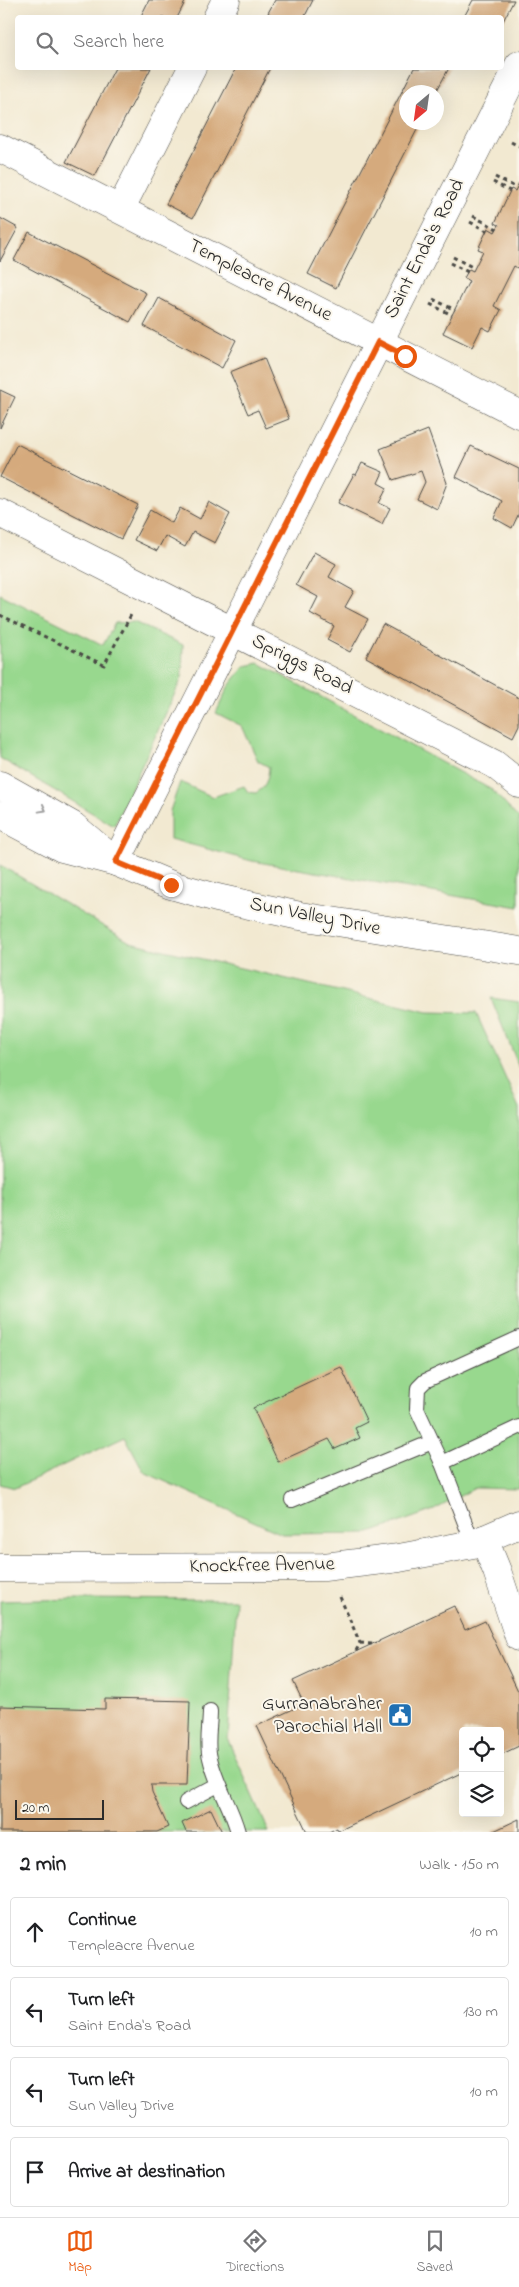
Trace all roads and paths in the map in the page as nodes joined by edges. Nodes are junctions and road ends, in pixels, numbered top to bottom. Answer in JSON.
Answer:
{"nodes":[{"id":1,"x":226,"y":0,"type":"edge"},
{"id":2,"x":218,"y":15,"type":"edge"},
{"id":3,"x":519,"y":65,"type":"edge"},
{"id":4,"x":191,"y":70,"type":"edge"},
{"id":5,"x":0,"y":148,"type":"edge"},
{"id":6,"x":491,"y":174,"type":"dead end"},
{"id":7,"x":487,"y":179,"type":"dead end"},
{"id":8,"x":517,"y":188,"type":"dead end"},
{"id":9,"x":510,"y":191,"type":"dead end"},
{"id":10,"x":121,"y":208,"type":"junction"},
{"id":11,"x":468,"y":214,"type":"dead end"},
{"id":12,"x":497,"y":229,"type":"dead end"},
{"id":13,"x":449,"y":255,"type":"dead end"},
{"id":14,"x":474,"y":268,"type":"dead end"},
{"id":15,"x":428,"y":296,"type":"dead end"},
{"id":16,"x":426,"y":302,"type":"dead end"},
{"id":17,"x":455,"y":310,"type":"dead end"},
{"id":18,"x":452,"y":315,"type":"dead end"},
{"id":19,"x":378,"y":342,"type":"junction"},
{"id":20,"x":519,"y":414,"type":"edge"},
{"id":21,"x":0,"y":512,"type":"edge"},
{"id":22,"x":134,"y":608,"type":"dead end"},
{"id":23,"x":0,"y":615,"type":"edge"},
{"id":24,"x":234,"y":630,"type":"junction"},
{"id":25,"x":519,"y":784,"type":"edge"},
{"id":26,"x":0,"y":785,"type":"edge"},
{"id":27,"x":0,"y":815,"type":"edge"},
{"id":28,"x":116,"y":862,"type":"junction"},
{"id":29,"x":519,"y":951,"type":"edge"},
{"id":30,"x":519,"y":1338,"type":"edge"},
{"id":31,"x":519,"y":1427,"type":"edge"},
{"id":32,"x":432,"y":1442,"type":"junction"},
{"id":33,"x":442,"y":1463,"type":"junction"},
{"id":34,"x":292,"y":1500,"type":"dead end"},
{"id":35,"x":519,"y":1524,"type":"edge"},
{"id":36,"x":478,"y":1542,"type":"junction"},
{"id":37,"x":0,"y":1568,"type":"edge"},
{"id":38,"x":340,"y":1597,"type":"dead end"},
{"id":39,"x":519,"y":1638,"type":"edge"},
{"id":40,"x":360,"y":1642,"type":"junction"},
{"id":41,"x":372,"y":1644,"type":"dead end"},
{"id":42,"x":356,"y":1652,"type":"dead end"},
{"id":43,"x":210,"y":1711,"type":"dead end"},
{"id":44,"x":218,"y":1785,"type":"junction"},
{"id":45,"x":186,"y":1802,"type":"dead end"},
{"id":46,"x":238,"y":1832,"type":"edge"}],
"edges":[{"from":1,"to":2,"type":"street"},
{"from":3,"to":19,"type":"street","name":"Saint Enda's Road"},
{"from":4,"to":10,"type":"street"},
{"from":5,"to":10,"type":"street","name":"Templeacre Avenue"},
{"from":6,"to":8,"type":"path"},
{"from":7,"to":9,"type":"path"},
{"from":10,"to":19,"type":"street","name":"Templeacre Avenue"},
{"from":11,"to":12,"type":"path"},
{"from":13,"to":14,"type":"path"},
{"from":15,"to":17,"type":"path"},
{"from":16,"to":18,"type":"path"},
{"from":19,"to":20,"type":"street","name":"Templeacre Avenue"},
{"from":19,"to":24,"type":"street","name":"Saint Enda's Road"},
{"from":21,"to":24,"type":"street","name":"Spriggs Road"},
{"from":22,"to":23,"type":"path"},
{"from":24,"to":25,"type":"street","name":"Spriggs Road"},
{"from":24,"to":28,"type":"street","name":"Saint Enda's Road"},
{"from":26,"to":28,"type":"street","name":"Sun Valley Drive","one_way":true},
{"from":27,"to":28,"type":"street","name":"Sun Valley Drive"},
{"from":28,"to":29,"type":"street","name":"Sun Valley Drive"},
{"from":30,"to":32,"type":"lane"},
{"from":31,"to":33,"type":"lane"},
{"from":32,"to":33,"type":"lane"},
{"from":32,"to":34,"type":"lane"},
{"from":33,"to":36,"type":"lane"},
{"from":35,"to":36,"type":"street","name":"Knockfree Avenue"},
{"from":36,"to":37,"type":"street","name":"Knockfree Avenue"},
{"from":36,"to":39,"type":"street"},
{"from":38,"to":40,"type":"path"},
{"from":40,"to":41,"type":"path"},
{"from":40,"to":42,"type":"path"},
{"from":43,"to":44,"type":"lane"},
{"from":44,"to":45,"type":"lane"},
{"from":44,"to":46,"type":"lane"}]}
